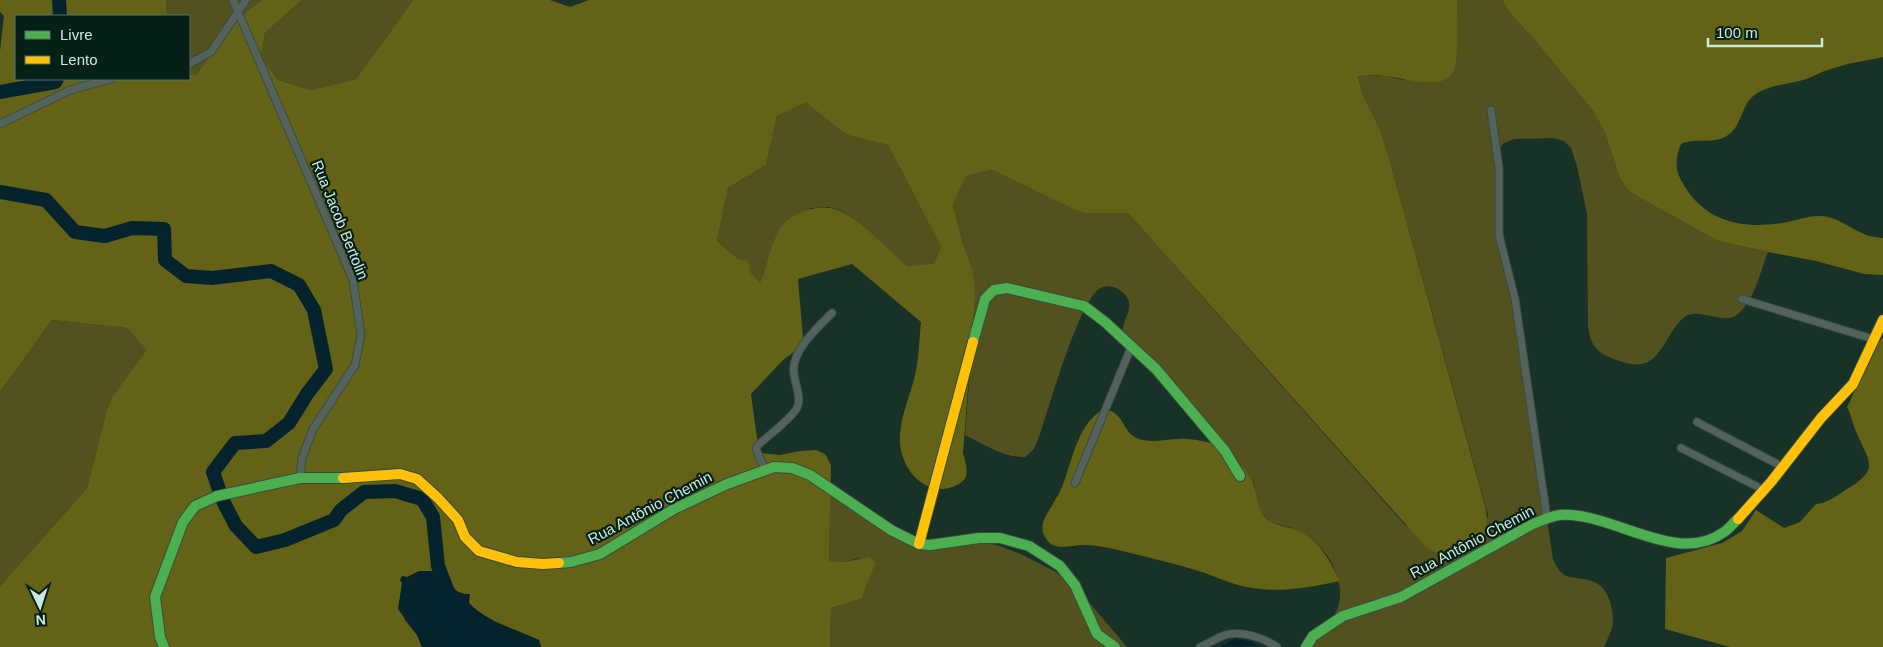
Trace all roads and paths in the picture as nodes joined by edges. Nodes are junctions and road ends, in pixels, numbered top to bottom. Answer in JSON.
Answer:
{"nodes":[{"id":1,"x":233,"y":0,"type":"edge"},
{"id":2,"x":246,"y":0,"type":"edge"},
{"id":3,"x":238,"y":14,"type":"junction"},
{"id":4,"x":190,"y":63,"type":"edge"},
{"id":5,"x":107,"y":80,"type":"edge"},
{"id":6,"x":1491,"y":110,"type":"dead end"},
{"id":7,"x":0,"y":124,"type":"edge"},
{"id":8,"x":1742,"y":299,"type":"dead end"},
{"id":9,"x":832,"y":313,"type":"dead end"},
{"id":10,"x":1883,"y":320,"type":"edge"},
{"id":11,"x":1873,"y":339,"type":"junction"},
{"id":12,"x":1132,"y":345,"type":"junction"},
{"id":13,"x":1697,"y":422,"type":"dead end"},
{"id":14,"x":1681,"y":448,"type":"dead end"},
{"id":15,"x":1783,"y":467,"type":"junction"},
{"id":16,"x":765,"y":470,"type":"junction"},
{"id":17,"x":1240,"y":476,"type":"dead end"},
{"id":18,"x":300,"y":478,"type":"junction"},
{"id":19,"x":1075,"y":483,"type":"dead end"},
{"id":20,"x":1764,"y":490,"type":"junction"},
{"id":21,"x":1547,"y":518,"type":"junction"},
{"id":22,"x":920,"y":544,"type":"junction"},
{"id":23,"x":164,"y":647,"type":"edge"},
{"id":24,"x":1115,"y":647,"type":"edge"},
{"id":25,"x":1200,"y":647,"type":"edge"},
{"id":26,"x":1277,"y":647,"type":"edge"},
{"id":27,"x":1306,"y":647,"type":"edge"}],
"edges":[{"from":1,"to":3,"type":"street","name":"Rua Jacob Bertolin"},
{"from":2,"to":3,"type":"street"},
{"from":3,"to":4,"type":"street"},
{"from":3,"to":18,"type":"street","name":"Rua Jacob Bertolin"},
{"from":5,"to":7,"type":"street"},
{"from":6,"to":21,"type":"street"},
{"from":8,"to":11,"type":"street"},
{"from":9,"to":16,"type":"street"},
{"from":10,"to":11,"type":"street","name":"Rua Antônio Chemin"},
{"from":11,"to":15,"type":"street","name":"Rua Antônio Chemin"},
{"from":12,"to":17,"type":"street"},
{"from":12,"to":19,"type":"street"},
{"from":12,"to":22,"type":"street"},
{"from":13,"to":15,"type":"street"},
{"from":14,"to":20,"type":"street"},
{"from":15,"to":20,"type":"street","name":"Rua Antônio Chemin"},
{"from":16,"to":18,"type":"street","name":"Rua Antônio Chemin"},
{"from":16,"to":22,"type":"street","name":"Rua Antônio Chemin"},
{"from":18,"to":23,"type":"street","name":"Rua Antônio Chemin"},
{"from":20,"to":21,"type":"street","name":"Rua Antônio Chemin"},
{"from":21,"to":27,"type":"street","name":"Rua Antônio Chemin"},
{"from":22,"to":24,"type":"street","name":"Rua Antônio Chemin"},
{"from":25,"to":26,"type":"street"}]}
